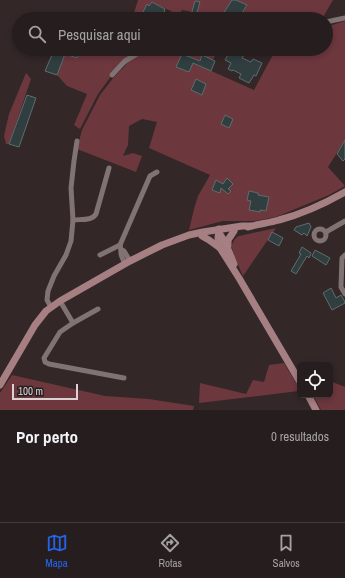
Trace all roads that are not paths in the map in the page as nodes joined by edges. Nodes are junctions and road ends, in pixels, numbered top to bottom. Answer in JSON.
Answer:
{"nodes":[{"id":1,"x":345,"y":18,"type":"edge"},
{"id":2,"x":333,"y":21,"type":"edge"},
{"id":3,"x":134,"y":56,"type":"edge"},
{"id":4,"x":112,"y":75,"type":"dead end"},
{"id":5,"x":77,"y":141,"type":"dead end"},
{"id":6,"x":108,"y":168,"type":"dead end"},
{"id":7,"x":157,"y":172,"type":"dead end"},
{"id":8,"x":345,"y":192,"type":"edge"},
{"id":9,"x":73,"y":220,"type":"junction"},
{"id":10,"x":345,"y":220,"type":"edge"},
{"id":11,"x":251,"y":226,"type":"junction"},
{"id":12,"x":219,"y":231,"type":"junction"},
{"id":13,"x":234,"y":231,"type":"junction"},
{"id":14,"x":326,"y":232,"type":"dead end"},
{"id":15,"x":202,"y":236,"type":"junction"},
{"id":16,"x":178,"y":239,"type":"junction"},
{"id":17,"x":224,"y":247,"type":"junction"},
{"id":18,"x":121,"y":248,"type":"junction"},
{"id":19,"x":100,"y":255,"type":"dead end"},
{"id":20,"x":345,"y":255,"type":"edge"},
{"id":21,"x":128,"y":262,"type":"junction"},
{"id":22,"x":345,"y":294,"type":"edge"},
{"id":23,"x":60,"y":301,"type":"junction"},
{"id":24,"x":50,"y":307,"type":"junction"},
{"id":25,"x":98,"y":309,"type":"dead end"},
{"id":26,"x":73,"y":323,"type":"junction"},
{"id":27,"x":297,"y":377,"type":"edge"},
{"id":28,"x":124,"y":378,"type":"dead end"},
{"id":29,"x":0,"y":384,"type":"edge"},
{"id":30,"x":310,"y":398,"type":"edge"},
{"id":31,"x":316,"y":410,"type":"edge"}],
"edges":[{"from":1,"to":2,"type":"street"},
{"from":3,"to":4,"type":"street"},
{"from":5,"to":9,"type":"street"},
{"from":6,"to":9,"type":"street"},
{"from":7,"to":18,"type":"street"},
{"from":8,"to":11,"type":"street"},
{"from":9,"to":24,"type":"street"},
{"from":10,"to":14,"type":"street"},
{"from":11,"to":12,"type":"street"},
{"from":11,"to":13,"type":"street"},
{"from":12,"to":13,"type":"street"},
{"from":12,"to":15,"type":"street"},
{"from":12,"to":16,"type":"street"},
{"from":12,"to":17,"type":"street"},
{"from":13,"to":17,"type":"street"},
{"from":15,"to":16,"type":"street"},
{"from":15,"to":17,"type":"street"},
{"from":16,"to":21,"type":"street"},
{"from":17,"to":27,"type":"street"},
{"from":18,"to":19,"type":"street"},
{"from":18,"to":21,"type":"street"},
{"from":20,"to":22,"type":"street"},
{"from":21,"to":23,"type":"street"},
{"from":23,"to":24,"type":"street"},
{"from":23,"to":26,"type":"street"},
{"from":24,"to":29,"type":"street"},
{"from":25,"to":26,"type":"street"},
{"from":26,"to":28,"type":"street"},
{"from":30,"to":31,"type":"street"}]}
